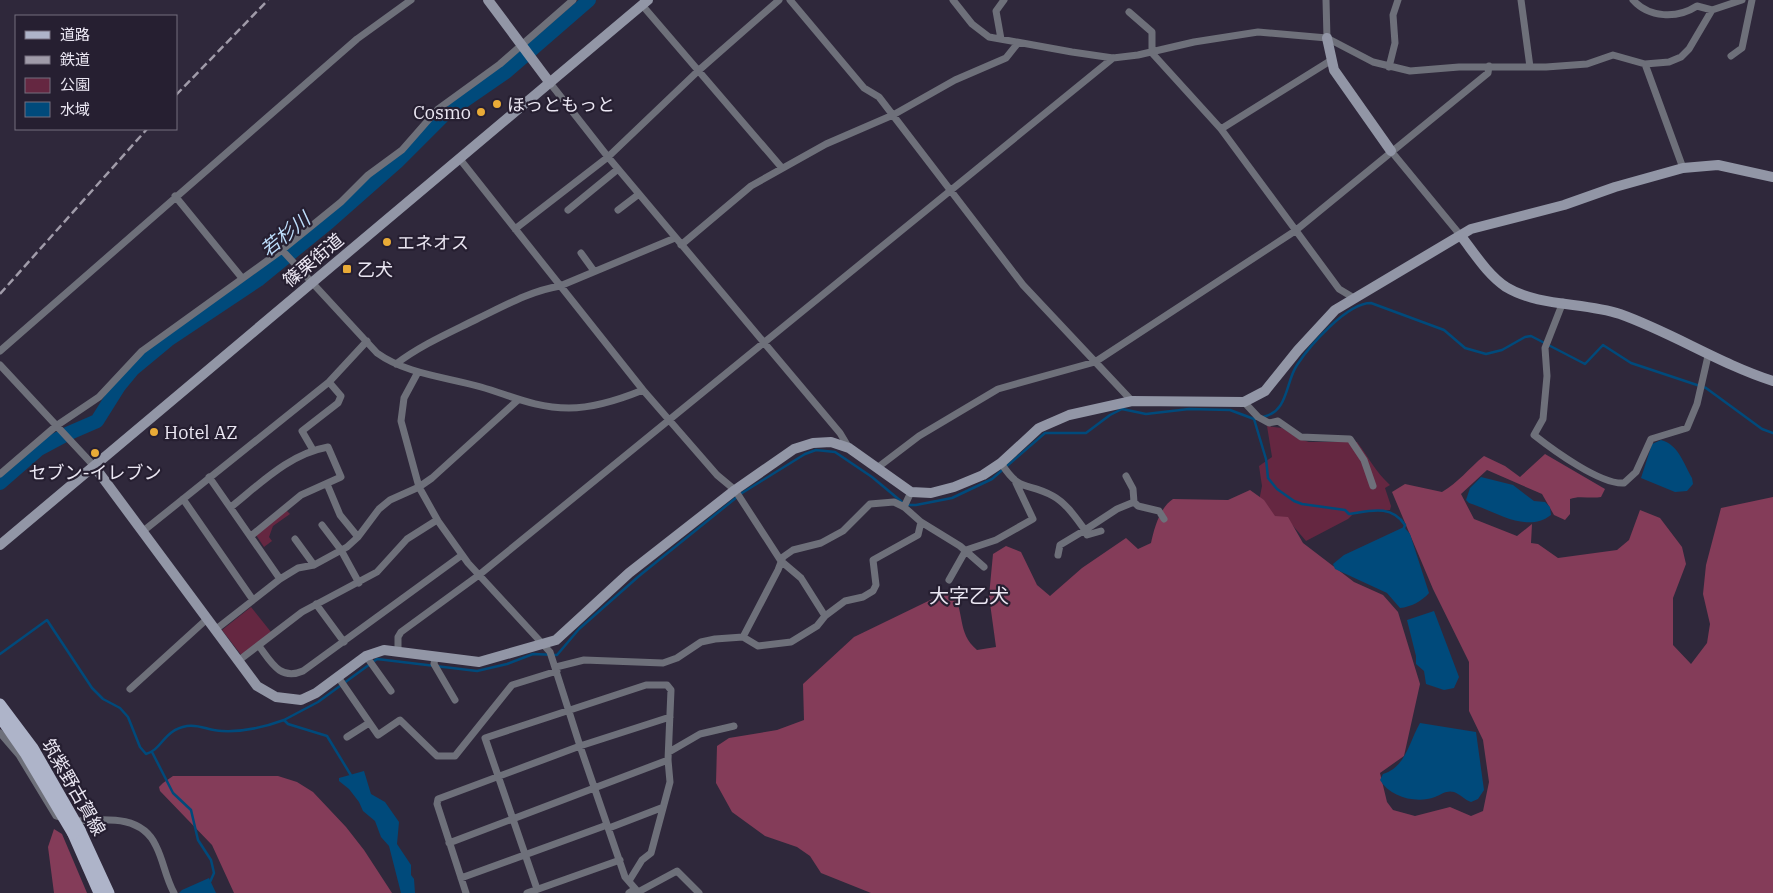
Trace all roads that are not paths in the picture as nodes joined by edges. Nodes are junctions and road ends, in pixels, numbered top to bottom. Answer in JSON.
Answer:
{"nodes":[{"id":1,"x":411,"y":0,"type":"edge"},
{"id":2,"x":488,"y":0,"type":"edge"},
{"id":3,"x":573,"y":0,"type":"edge"},
{"id":4,"x":779,"y":0,"type":"edge"},
{"id":5,"x":790,"y":0,"type":"edge"},
{"id":6,"x":953,"y":0,"type":"edge"},
{"id":7,"x":1004,"y":0,"type":"edge"},
{"id":8,"x":1326,"y":0,"type":"edge"},
{"id":9,"x":1398,"y":0,"type":"edge"},
{"id":10,"x":1521,"y":0,"type":"edge"},
{"id":11,"x":1633,"y":0,"type":"edge"},
{"id":12,"x":1742,"y":0,"type":"edge"},
{"id":13,"x":1752,"y":0,"type":"edge"},
{"id":14,"x":645,"y":2,"type":"edge"},
{"id":15,"x":1697,"y":3,"type":"edge"},
{"id":16,"x":1712,"y":10,"type":"junction"},
{"id":17,"x":1129,"y":12,"type":"dead end"},
{"id":18,"x":1327,"y":38,"type":"junction"},
{"id":19,"x":1000,"y":39,"type":"junction"},
{"id":20,"x":1018,"y":43,"type":"junction"},
{"id":21,"x":523,"y":44,"type":"junction"},
{"id":22,"x":1152,"y":53,"type":"junction"},
{"id":23,"x":1731,"y":56,"type":"dead end"},
{"id":24,"x":1114,"y":58,"type":"junction"},
{"id":25,"x":1330,"y":61,"type":"junction"},
{"id":26,"x":1645,"y":64,"type":"junction"},
{"id":27,"x":1489,"y":66,"type":"junction"},
{"id":28,"x":1389,"y":67,"type":"junction"},
{"id":29,"x":1530,"y":67,"type":"junction"},
{"id":30,"x":698,"y":71,"type":"junction"},
{"id":31,"x":550,"y":83,"type":"junction"},
{"id":32,"x":892,"y":115,"type":"junction"},
{"id":33,"x":1221,"y":129,"type":"junction"},
{"id":34,"x":1391,"y":151,"type":"junction"},
{"id":35,"x":608,"y":157,"type":"junction"},
{"id":36,"x":459,"y":158,"type":"junction"},
{"id":37,"x":782,"y":168,"type":"junction"},
{"id":38,"x":1683,"y":168,"type":"junction"},
{"id":39,"x":618,"y":169,"type":"junction"},
{"id":40,"x":1773,"y":177,"type":"edge"},
{"id":41,"x":950,"y":190,"type":"junction"},
{"id":42,"x":638,"y":194,"type":"junction"},
{"id":43,"x":175,"y":196,"type":"junction"},
{"id":44,"x":568,"y":210,"type":"dead end"},
{"id":45,"x":618,"y":210,"type":"dead end"},
{"id":46,"x":514,"y":229,"type":"junction"},
{"id":47,"x":1295,"y":230,"type":"junction"},
{"id":48,"x":1461,"y":236,"type":"junction"},
{"id":49,"x":676,"y":238,"type":"junction"},
{"id":50,"x":681,"y":245,"type":"junction"},
{"id":51,"x":282,"y":250,"type":"junction"},
{"id":52,"x":581,"y":253,"type":"dead end"},
{"id":53,"x":594,"y":271,"type":"junction"},
{"id":54,"x":242,"y":278,"type":"junction"},
{"id":55,"x":312,"y":282,"type":"junction"},
{"id":56,"x":560,"y":286,"type":"junction"},
{"id":57,"x":1354,"y":298,"type":"junction"},
{"id":58,"x":1563,"y":302,"type":"junction"},
{"id":59,"x":765,"y":341,"type":"junction"},
{"id":60,"x":367,"y":342,"type":"junction"},
{"id":61,"x":0,"y":351,"type":"edge"},
{"id":62,"x":1708,"y":356,"type":"junction"},
{"id":63,"x":1094,"y":362,"type":"junction"},
{"id":64,"x":0,"y":364,"type":"edge"},
{"id":65,"x":396,"y":364,"type":"junction"},
{"id":66,"x":418,"y":372,"type":"junction"},
{"id":67,"x":1773,"y":381,"type":"edge"},
{"id":68,"x":329,"y":382,"type":"junction"},
{"id":69,"x":643,"y":390,"type":"junction"},
{"id":70,"x":518,"y":400,"type":"junction"},
{"id":71,"x":1132,"y":401,"type":"junction"},
{"id":72,"x":1244,"y":402,"type":"junction"},
{"id":73,"x":669,"y":421,"type":"junction"},
{"id":74,"x":56,"y":426,"type":"junction"},
{"id":75,"x":849,"y":448,"type":"junction"},
{"id":76,"x":313,"y":450,"type":"junction"},
{"id":77,"x":94,"y":466,"type":"junction"},
{"id":78,"x":877,"y":468,"type":"junction"},
{"id":79,"x":1004,"y":468,"type":"junction"},
{"id":80,"x":0,"y":474,"type":"edge"},
{"id":81,"x":1126,"y":476,"type":"dead end"},
{"id":82,"x":209,"y":477,"type":"junction"},
{"id":83,"x":1016,"y":483,"type":"junction"},
{"id":84,"x":326,"y":484,"type":"junction"},
{"id":85,"x":1373,"y":486,"type":"dead end"},
{"id":86,"x":419,"y":487,"type":"junction"},
{"id":87,"x":738,"y":494,"type":"junction"},
{"id":88,"x":183,"y":499,"type":"junction"},
{"id":89,"x":906,"y":501,"type":"junction"},
{"id":90,"x":1134,"y":502,"type":"junction"},
{"id":91,"x":231,"y":507,"type":"junction"},
{"id":92,"x":437,"y":520,"type":"junction"},
{"id":93,"x":1164,"y":520,"type":"dead end"},
{"id":94,"x":920,"y":522,"type":"junction"},
{"id":95,"x":322,"y":525,"type":"dead end"},
{"id":96,"x":1085,"y":530,"type":"junction"},
{"id":97,"x":1101,"y":531,"type":"dead end"},
{"id":98,"x":142,"y":532,"type":"junction"},
{"id":99,"x":251,"y":536,"type":"junction"},
{"id":100,"x":358,"y":537,"type":"junction"},
{"id":101,"x":294,"y":539,"type":"dead end"},
{"id":102,"x":0,"y":545,"type":"edge"},
{"id":103,"x":341,"y":550,"type":"junction"},
{"id":104,"x":966,"y":550,"type":"junction"},
{"id":105,"x":462,"y":555,"type":"junction"},
{"id":106,"x":1058,"y":555,"type":"dead end"},
{"id":107,"x":781,"y":561,"type":"junction"},
{"id":108,"x":314,"y":565,"type":"junction"},
{"id":109,"x":984,"y":567,"type":"dead end"},
{"id":110,"x":479,"y":575,"type":"junction"},
{"id":111,"x":280,"y":579,"type":"junction"},
{"id":112,"x":949,"y":580,"type":"dead end"},
{"id":113,"x":358,"y":583,"type":"junction"},
{"id":114,"x":253,"y":600,"type":"junction"},
{"id":115,"x":316,"y":604,"type":"junction"},
{"id":116,"x":825,"y":616,"type":"junction"},
{"id":117,"x":206,"y":619,"type":"junction"},
{"id":118,"x":215,"y":630,"type":"junction"},
{"id":119,"x":743,"y":637,"type":"junction"},
{"id":120,"x":344,"y":642,"type":"junction"},
{"id":121,"x":259,"y":646,"type":"junction"},
{"id":122,"x":398,"y":651,"type":"junction"},
{"id":123,"x":549,"y":652,"type":"junction"},
{"id":124,"x":366,"y":656,"type":"junction"},
{"id":125,"x":435,"y":657,"type":"junction"},
{"id":126,"x":238,"y":661,"type":"junction"},
{"id":127,"x":557,"y":669,"type":"junction"},
{"id":128,"x":338,"y":677,"type":"junction"},
{"id":129,"x":130,"y":689,"type":"dead end"},
{"id":130,"x":391,"y":691,"type":"dead end"},
{"id":131,"x":455,"y":700,"type":"dead end"},
{"id":132,"x":0,"y":704,"type":"edge"},
{"id":133,"x":568,"y":710,"type":"junction"},
{"id":134,"x":0,"y":716,"type":"edge"},
{"id":135,"x":670,"y":717,"type":"junction"},
{"id":136,"x":369,"y":722,"type":"junction"},
{"id":137,"x":480,"y":725,"type":"junction"},
{"id":138,"x":734,"y":726,"type":"dead end"},
{"id":139,"x":0,"y":733,"type":"edge"},
{"id":140,"x":347,"y":737,"type":"dead end"},
{"id":141,"x":485,"y":738,"type":"junction"},
{"id":142,"x":580,"y":746,"type":"junction"},
{"id":143,"x":669,"y":752,"type":"junction"},
{"id":144,"x":668,"y":760,"type":"junction"},
{"id":145,"x":497,"y":776,"type":"junction"},
{"id":146,"x":594,"y":788,"type":"junction"},
{"id":147,"x":661,"y":808,"type":"junction"},
{"id":148,"x":512,"y":819,"type":"junction"},
{"id":149,"x":608,"y":826,"type":"junction"},
{"id":150,"x":76,"y":832,"type":"junction"},
{"id":151,"x":449,"y":843,"type":"junction"},
{"id":152,"x":524,"y":854,"type":"junction"},
{"id":153,"x":620,"y":860,"type":"junction"},
{"id":154,"x":461,"y":878,"type":"junction"},
{"id":155,"x":629,"y":881,"type":"junction"},
{"id":156,"x":537,"y":889,"type":"junction"},
{"id":157,"x":635,"y":892,"type":"edge"},
{"id":158,"x":99,"y":893,"type":"edge"},
{"id":159,"x":108,"y":893,"type":"edge"},
{"id":160,"x":174,"y":893,"type":"edge"},
{"id":161,"x":466,"y":893,"type":"edge"},
{"id":162,"x":527,"y":893,"type":"edge"},
{"id":163,"x":699,"y":893,"type":"edge"}],
"edges":[{"from":1,"to":43,"type":"street"},
{"from":2,"to":21,"type":"street"},
{"from":3,"to":21,"type":"street"},
{"from":4,"to":30,"type":"street"},
{"from":5,"to":32,"type":"street"},
{"from":6,"to":19,"type":"street"},
{"from":7,"to":19,"type":"street"},
{"from":8,"to":18,"type":"street"},
{"from":9,"to":28,"type":"street"},
{"from":10,"to":29,"type":"street"},
{"from":11,"to":15,"type":"street"},
{"from":12,"to":16,"type":"street"},
{"from":13,"to":23,"type":"street"},
{"from":14,"to":30,"type":"street"},
{"from":14,"to":31,"type":"street","name":"篠栗街道"},
{"from":15,"to":16,"type":"street"},
{"from":16,"to":26,"type":"street"},
{"from":17,"to":22,"type":"street"},
{"from":18,"to":22,"type":"street"},
{"from":18,"to":25,"type":"street"},
{"from":18,"to":28,"type":"street"},
{"from":19,"to":20,"type":"street"},
{"from":20,"to":24,"type":"street"},
{"from":20,"to":32,"type":"street"},
{"from":21,"to":31,"type":"street"},
{"from":21,"to":51,"type":"street"},
{"from":22,"to":24,"type":"street"},
{"from":22,"to":33,"type":"street"},
{"from":24,"to":41,"type":"street"},
{"from":25,"to":33,"type":"street"},
{"from":25,"to":34,"type":"street"},
{"from":26,"to":29,"type":"street"},
{"from":26,"to":38,"type":"street"},
{"from":27,"to":28,"type":"street"},
{"from":27,"to":29,"type":"street"},
{"from":27,"to":34,"type":"street"},
{"from":30,"to":35,"type":"street"},
{"from":30,"to":37,"type":"street"},
{"from":31,"to":35,"type":"street"},
{"from":31,"to":36,"type":"street","name":"篠栗街道"},
{"from":32,"to":37,"type":"street"},
{"from":32,"to":41,"type":"street"},
{"from":33,"to":47,"type":"street"},
{"from":34,"to":47,"type":"street"},
{"from":34,"to":48,"type":"street"},
{"from":35,"to":39,"type":"street"},
{"from":35,"to":46,"type":"street"},
{"from":36,"to":46,"type":"street"},
{"from":36,"to":55,"type":"street","name":"篠栗街道"},
{"from":37,"to":50,"type":"street"},
{"from":38,"to":40,"type":"street"},
{"from":38,"to":48,"type":"street"},
{"from":39,"to":42,"type":"street"},
{"from":39,"to":44,"type":"street"},
{"from":41,"to":59,"type":"street"},
{"from":41,"to":63,"type":"street"},
{"from":42,"to":45,"type":"street"},
{"from":42,"to":49,"type":"street"},
{"from":43,"to":54,"type":"street"},
{"from":43,"to":61,"type":"street"},
{"from":46,"to":56,"type":"street"},
{"from":47,"to":57,"type":"street"},
{"from":47,"to":63,"type":"street"},
{"from":48,"to":57,"type":"street"},
{"from":48,"to":58,"type":"street"},
{"from":49,"to":50,"type":"street"},
{"from":49,"to":53,"type":"street"},
{"from":50,"to":59,"type":"street"},
{"from":51,"to":54,"type":"street"},
{"from":51,"to":55,"type":"street"},
{"from":52,"to":53,"type":"street"},
{"from":53,"to":56,"type":"street"},
{"from":54,"to":74,"type":"street"},
{"from":55,"to":60,"type":"street"},
{"from":55,"to":77,"type":"street","name":"篠栗街道"},
{"from":56,"to":65,"type":"street"},
{"from":56,"to":69,"type":"street"},
{"from":57,"to":72,"type":"street"},
{"from":58,"to":62,"type":"street"},
{"from":58,"to":62,"type":"street"},
{"from":59,"to":73,"type":"street"},
{"from":59,"to":75,"type":"street"},
{"from":60,"to":65,"type":"street"},
{"from":60,"to":68,"type":"street"},
{"from":62,"to":67,"type":"street"},
{"from":63,"to":71,"type":"street"},
{"from":63,"to":78,"type":"street"},
{"from":64,"to":74,"type":"street"},
{"from":65,"to":66,"type":"street"},
{"from":66,"to":70,"type":"street"},
{"from":66,"to":86,"type":"street"},
{"from":68,"to":76,"type":"street"},
{"from":68,"to":82,"type":"street"},
{"from":69,"to":70,"type":"street"},
{"from":69,"to":73,"type":"street"},
{"from":70,"to":86,"type":"street"},
{"from":71,"to":72,"type":"street"},
{"from":71,"to":79,"type":"street"},
{"from":72,"to":85,"type":"street"},
{"from":73,"to":87,"type":"street"},
{"from":73,"to":110,"type":"street"},
{"from":74,"to":77,"type":"street"},
{"from":74,"to":80,"type":"street"},
{"from":75,"to":78,"type":"street"},
{"from":75,"to":87,"type":"street"},
{"from":76,"to":84,"type":"street"},
{"from":76,"to":91,"type":"street"},
{"from":77,"to":98,"type":"street"},
{"from":77,"to":102,"type":"street","name":"篠栗街道"},
{"from":78,"to":89,"type":"street"},
{"from":79,"to":83,"type":"street"},
{"from":79,"to":89,"type":"street"},
{"from":81,"to":90,"type":"street"},
{"from":82,"to":88,"type":"street"},
{"from":82,"to":91,"type":"street"},
{"from":83,"to":96,"type":"street"},
{"from":83,"to":104,"type":"street"},
{"from":84,"to":99,"type":"street"},
{"from":84,"to":100,"type":"street"},
{"from":86,"to":92,"type":"street"},
{"from":86,"to":100,"type":"street"},
{"from":87,"to":107,"type":"street"},
{"from":87,"to":123,"type":"street"},
{"from":88,"to":98,"type":"street"},
{"from":88,"to":114,"type":"street"},
{"from":89,"to":94,"type":"street"},
{"from":89,"to":107,"type":"street"},
{"from":90,"to":93,"type":"street"},
{"from":90,"to":96,"type":"street"},
{"from":91,"to":99,"type":"street"},
{"from":92,"to":105,"type":"street"},
{"from":92,"to":113,"type":"street"},
{"from":94,"to":104,"type":"street"},
{"from":94,"to":116,"type":"street"},
{"from":95,"to":103,"type":"street"},
{"from":96,"to":97,"type":"street"},
{"from":96,"to":106,"type":"street"},
{"from":98,"to":117,"type":"street"},
{"from":99,"to":111,"type":"street"},
{"from":100,"to":103,"type":"street"},
{"from":101,"to":108,"type":"street"},
{"from":103,"to":108,"type":"street"},
{"from":103,"to":113,"type":"street"},
{"from":104,"to":109,"type":"street"},
{"from":104,"to":112,"type":"street"},
{"from":105,"to":110,"type":"street"},
{"from":105,"to":120,"type":"street"},
{"from":107,"to":116,"type":"street"},
{"from":107,"to":119,"type":"street"},
{"from":108,"to":111,"type":"street"},
{"from":110,"to":122,"type":"street"},
{"from":110,"to":123,"type":"street"},
{"from":111,"to":114,"type":"street"},
{"from":113,"to":115,"type":"street"},
{"from":114,"to":118,"type":"street"},
{"from":115,"to":120,"type":"street"},
{"from":115,"to":121,"type":"street"},
{"from":116,"to":119,"type":"street"},
{"from":117,"to":118,"type":"street"},
{"from":117,"to":129,"type":"street"},
{"from":118,"to":126,"type":"street"},
{"from":119,"to":127,"type":"street"},
{"from":120,"to":121,"type":"street"},
{"from":121,"to":126,"type":"street"},
{"from":122,"to":124,"type":"street"},
{"from":122,"to":125,"type":"street"},
{"from":123,"to":125,"type":"street"},
{"from":123,"to":127,"type":"street"},
{"from":124,"to":128,"type":"street"},
{"from":124,"to":130,"type":"street"},
{"from":125,"to":131,"type":"street"},
{"from":126,"to":128,"type":"street"},
{"from":127,"to":133,"type":"street"},
{"from":127,"to":137,"type":"street"},
{"from":128,"to":136,"type":"street"},
{"from":132,"to":150,"type":"main road","name":"筑紫野古賀線","bridge":true},
{"from":133,"to":135,"type":"street"},
{"from":133,"to":141,"type":"street"},
{"from":133,"to":142,"type":"street"},
{"from":134,"to":150,"type":"main road","name":"筑紫野古賀線","bridge":true},
{"from":135,"to":142,"type":"street"},
{"from":135,"to":143,"type":"street"},
{"from":136,"to":137,"type":"street"},
{"from":136,"to":140,"type":"street"},
{"from":137,"to":141,"type":"street"},
{"from":138,"to":143,"type":"street"},
{"from":139,"to":160,"type":"street"},
{"from":141,"to":145,"type":"street"},
{"from":142,"to":145,"type":"street"},
{"from":142,"to":146,"type":"street"},
{"from":143,"to":144,"type":"street"},
{"from":144,"to":146,"type":"street"},
{"from":144,"to":147,"type":"street"},
{"from":145,"to":148,"type":"street"},
{"from":145,"to":151,"type":"street"},
{"from":146,"to":148,"type":"street"},
{"from":146,"to":149,"type":"street"},
{"from":147,"to":149,"type":"street"},
{"from":147,"to":155,"type":"street"},
{"from":148,"to":151,"type":"street"},
{"from":148,"to":152,"type":"street"},
{"from":149,"to":152,"type":"street"},
{"from":149,"to":153,"type":"street"},
{"from":150,"to":158,"type":"main road","name":"筑紫野古賀線"},
{"from":150,"to":159,"type":"main road","name":"筑紫野古賀線"},
{"from":151,"to":154,"type":"street"},
{"from":152,"to":154,"type":"street"},
{"from":152,"to":156,"type":"street"},
{"from":153,"to":155,"type":"street"},
{"from":153,"to":156,"type":"street"},
{"from":154,"to":161,"type":"street"},
{"from":155,"to":157,"type":"street"},
{"from":156,"to":162,"type":"street"},
{"from":157,"to":163,"type":"street"}]}
